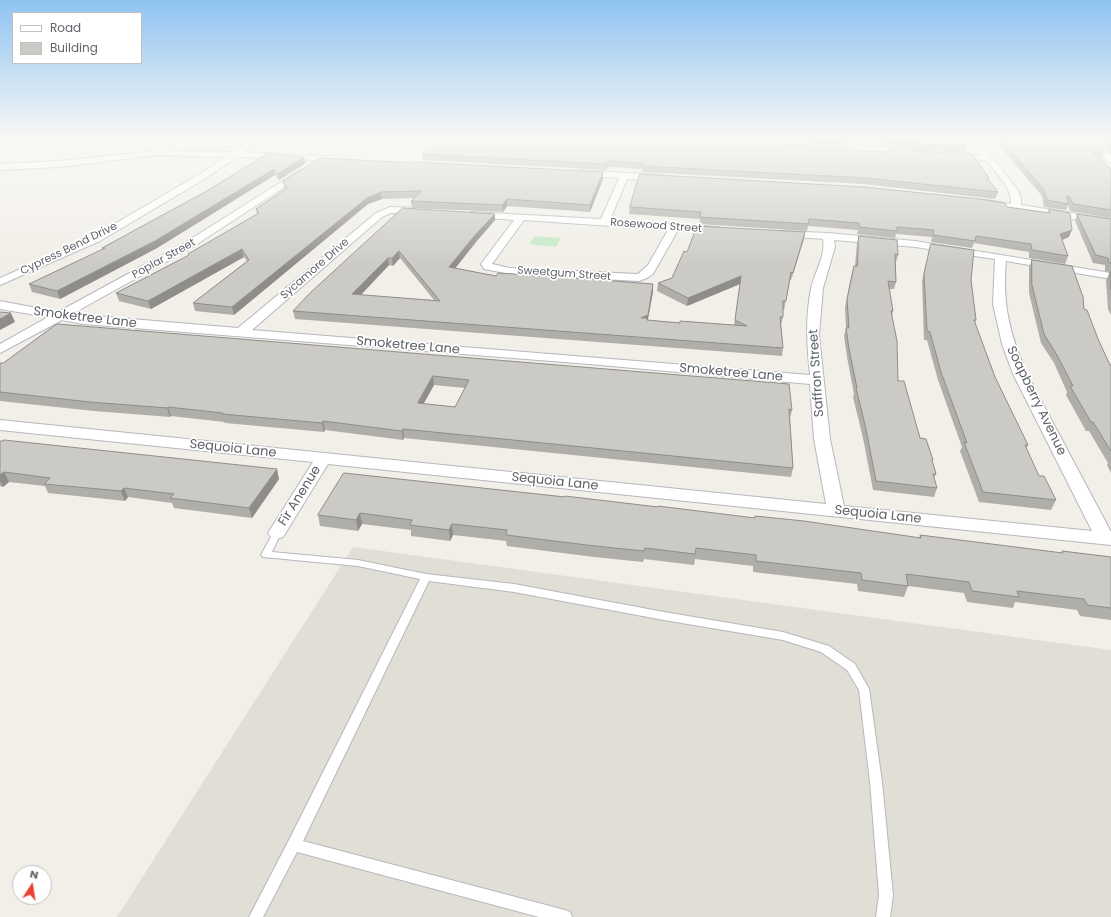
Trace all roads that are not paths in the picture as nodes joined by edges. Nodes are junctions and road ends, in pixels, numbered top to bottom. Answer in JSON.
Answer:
{"nodes":[{"id":1,"x":195,"y":181,"type":"edge"},
{"id":2,"x":287,"y":181,"type":"edge"},
{"id":3,"x":622,"y":181,"type":"edge"},
{"id":4,"x":1006,"y":181,"type":"edge"},
{"id":5,"x":978,"y":202,"type":"edge"},
{"id":6,"x":1016,"y":207,"type":"junction"},
{"id":7,"x":430,"y":211,"type":"edge"},
{"id":8,"x":467,"y":214,"type":"edge"},
{"id":9,"x":521,"y":217,"type":"junction"},
{"id":10,"x":1111,"y":222,"type":"edge"},
{"id":11,"x":604,"y":223,"type":"junction"},
{"id":12,"x":675,"y":227,"type":"junction"},
{"id":13,"x":728,"y":230,"type":"edge"},
{"id":14,"x":774,"y":233,"type":"edge"},
{"id":15,"x":828,"y":236,"type":"junction"},
{"id":16,"x":1001,"y":256,"type":"junction"},
{"id":17,"x":1111,"y":276,"type":"edge"},
{"id":18,"x":0,"y":282,"type":"edge"},
{"id":19,"x":0,"y":306,"type":"edge"},
{"id":20,"x":58,"y":316,"type":"junction"},
{"id":21,"x":242,"y":332,"type":"junction"},
{"id":22,"x":0,"y":349,"type":"edge"},
{"id":23,"x":817,"y":380,"type":"junction"},
{"id":24,"x":0,"y":426,"type":"edge"},
{"id":25,"x":323,"y":459,"type":"junction"},
{"id":26,"x":836,"y":511,"type":"junction"},
{"id":27,"x":277,"y":532,"type":"joint"},
{"id":28,"x":1108,"y":538,"type":"edge"},
{"id":29,"x":426,"y":577,"type":"junction"},
{"id":30,"x":294,"y":845,"type":"junction"},
{"id":31,"x":256,"y":917,"type":"edge"},
{"id":32,"x":565,"y":917,"type":"edge"},
{"id":33,"x":883,"y":917,"type":"edge"}],
"edges":[{"from":1,"to":18,"type":"street","name":"Cypress Bend Drive"},
{"from":2,"to":20,"type":"street","name":"Poplar Street"},
{"from":3,"to":11,"type":"street"},
{"from":4,"to":6,"type":"street"},
{"from":5,"to":6,"type":"street"},
{"from":6,"to":10,"type":"street"},
{"from":7,"to":21,"type":"street","name":"Sycamore Drive"},
{"from":8,"to":9,"type":"street","name":"Rosewood Street"},
{"from":9,"to":11,"type":"street","name":"Rosewood Street"},
{"from":9,"to":12,"type":"street","name":"Sweetgum Street"},
{"from":11,"to":12,"type":"street","name":"Rosewood Street"},
{"from":12,"to":13,"type":"street","name":"Rosewood Street"},
{"from":14,"to":15,"type":"street"},
{"from":15,"to":16,"type":"street"},
{"from":15,"to":23,"type":"street","name":"Saffron Street"},
{"from":16,"to":17,"type":"street"},
{"from":16,"to":28,"type":"street","name":"Soapberry Avenue"},
{"from":19,"to":20,"type":"street","name":"Smoketree Lane"},
{"from":20,"to":21,"type":"street","name":"Smoketree Lane"},
{"from":20,"to":22,"type":"street","name":"Poplar Street"},
{"from":21,"to":23,"type":"street","name":"Smoketree Lane"},
{"from":23,"to":26,"type":"street","name":"Saffron Street"},
{"from":24,"to":25,"type":"street","name":"Sequoia Lane"},
{"from":25,"to":26,"type":"street","name":"Sequoia Lane"},
{"from":25,"to":27,"type":"street","name":"Fir Anenue"},
{"from":26,"to":28,"type":"street","name":"Sequoia Lane"},
{"from":27,"to":29,"type":"lane"},
{"from":29,"to":30,"type":"lane"},
{"from":29,"to":33,"type":"lane"},
{"from":30,"to":31,"type":"lane"},
{"from":30,"to":32,"type":"lane"}]}
